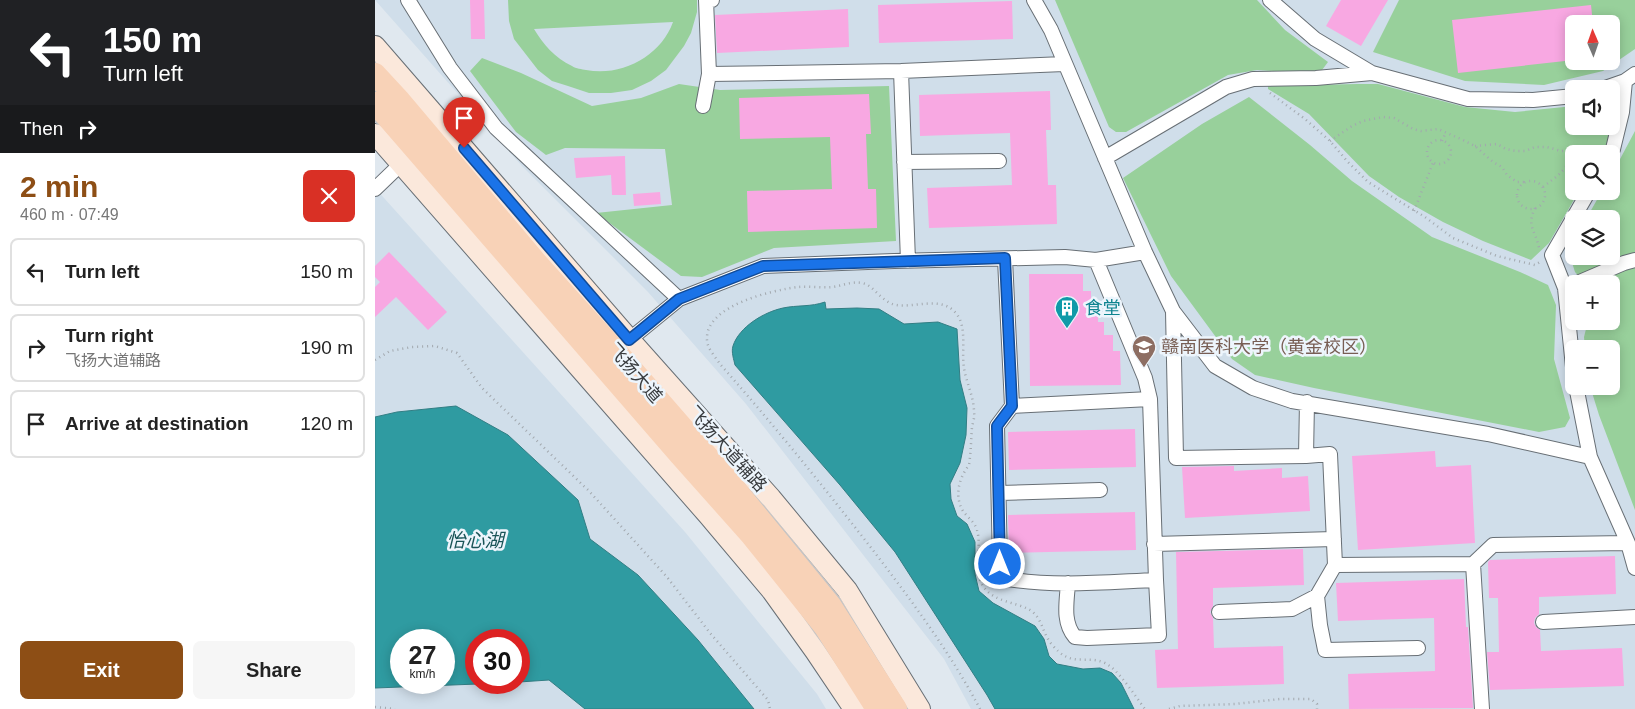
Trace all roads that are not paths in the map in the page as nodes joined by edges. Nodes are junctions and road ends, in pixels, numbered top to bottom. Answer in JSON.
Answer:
{"nodes":[{"id":1,"x":712,"y":0,"type":"edge"},
{"id":2,"x":1035,"y":0,"type":"edge"},
{"id":3,"x":1270,"y":0,"type":"edge"},
{"id":4,"x":410,"y":3,"type":"edge"},
{"id":5,"x":375,"y":46,"type":"edge"},
{"id":6,"x":1064,"y":64,"type":"junction"},
{"id":7,"x":901,"y":71,"type":"junction"},
{"id":8,"x":1372,"y":72,"type":"junction"},
{"id":9,"x":375,"y":74,"type":"edge"},
{"id":10,"x":709,"y":74,"type":"junction"},
{"id":11,"x":1630,"y":77,"type":"edge"},
{"id":12,"x":1565,"y":97,"type":"edge"},
{"id":13,"x":401,"y":101,"type":"junction"},
{"id":14,"x":375,"y":103,"type":"edge"},
{"id":15,"x":703,"y":106,"type":"dead end"},
{"id":16,"x":441,"y":123,"type":"junction"},
{"id":17,"x":375,"y":134,"type":"edge"},
{"id":18,"x":1614,"y":145,"type":"edge"},
{"id":19,"x":1105,"y":158,"type":"junction"},
{"id":20,"x":999,"y":161,"type":"dead end"},
{"id":21,"x":904,"y":162,"type":"junction"},
{"id":22,"x":401,"y":164,"type":"junction"},
{"id":23,"x":375,"y":189,"type":"edge"},
{"id":24,"x":509,"y":198,"type":"junction"},
{"id":25,"x":1583,"y":200,"type":"edge"},
{"id":26,"x":441,"y":210,"type":"junction"},
{"id":27,"x":495,"y":242,"type":"junction"},
{"id":28,"x":1145,"y":252,"type":"junction"},
{"id":29,"x":1005,"y":258,"type":"junction"},
{"id":30,"x":908,"y":260,"type":"junction"},
{"id":31,"x":1096,"y":260,"type":"junction"},
{"id":32,"x":1635,"y":260,"type":"edge"},
{"id":33,"x":536,"y":262,"type":"junction"},
{"id":34,"x":1595,"y":275,"type":"edge"},
{"id":35,"x":1565,"y":278,"type":"edge"},
{"id":36,"x":679,"y":299,"type":"junction"},
{"id":37,"x":1173,"y":311,"type":"junction"},
{"id":38,"x":615,"y":351,"type":"junction"},
{"id":39,"x":1578,"y":395,"type":"edge"},
{"id":40,"x":1150,"y":399,"type":"junction"},
{"id":41,"x":1307,"y":402,"type":"junction"},
{"id":42,"x":1012,"y":406,"type":"junction"},
{"id":43,"x":680,"y":455,"type":"junction"},
{"id":44,"x":1306,"y":456,"type":"junction"},
{"id":45,"x":1590,"y":456,"type":"junction"},
{"id":46,"x":722,"y":473,"type":"junction"},
{"id":47,"x":1100,"y":490,"type":"dead end"},
{"id":48,"x":1000,"y":493,"type":"junction"},
{"id":49,"x":771,"y":498,"type":"junction"},
{"id":50,"x":708,"y":514,"type":"junction"},
{"id":51,"x":1334,"y":539,"type":"junction"},
{"id":52,"x":1628,"y":543,"type":"junction"},
{"id":53,"x":1154,"y":544,"type":"junction"},
{"id":54,"x":1473,"y":564,"type":"junction"},
{"id":55,"x":1335,"y":565,"type":"junction"},
{"id":56,"x":1635,"y":568,"type":"edge"},
{"id":57,"x":1156,"y":580,"type":"junction"},
{"id":58,"x":1068,"y":583,"type":"junction"},
{"id":59,"x":771,"y":591,"type":"junction"},
{"id":60,"x":1317,"y":596,"type":"junction"},
{"id":61,"x":1219,"y":612,"type":"dead end"},
{"id":62,"x":1635,"y":617,"type":"edge"},
{"id":63,"x":1543,"y":622,"type":"dead end"},
{"id":64,"x":825,"y":627,"type":"junction"},
{"id":65,"x":1418,"y":648,"type":"dead end"},
{"id":66,"x":854,"y":709,"type":"edge"},
{"id":67,"x":877,"y":709,"type":"edge"},
{"id":68,"x":896,"y":709,"type":"edge"},
{"id":69,"x":921,"y":709,"type":"edge"},
{"id":70,"x":1482,"y":709,"type":"edge"}],
"edges":[{"from":1,"to":10,"type":"street"},
{"from":2,"to":6,"type":"street"},
{"from":3,"to":8,"type":"street"},
{"from":4,"to":36,"type":"street"},
{"from":5,"to":16,"type":"street","name":"飞扬大道辅路"},
{"from":6,"to":7,"type":"street"},
{"from":6,"to":19,"type":"street"},
{"from":7,"to":10,"type":"street"},
{"from":7,"to":21,"type":"street"},
{"from":8,"to":12,"type":"street"},
{"from":8,"to":19,"type":"street"},
{"from":9,"to":13,"type":"main road","name":"飞扬大道"},
{"from":10,"to":15,"type":"street"},
{"from":11,"to":18,"type":"street"},
{"from":13,"to":16,"type":"street"},
{"from":13,"to":33,"type":"main road","name":"飞扬大道"},
{"from":14,"to":27,"type":"main road","name":"飞扬大道"},
{"from":16,"to":24,"type":"street","name":"飞扬大道辅路"},
{"from":17,"to":22,"type":"street"},
{"from":19,"to":28,"type":"street"},
{"from":20,"to":21,"type":"street"},
{"from":21,"to":30,"type":"street"},
{"from":22,"to":23,"type":"street"},
{"from":22,"to":26,"type":"street"},
{"from":24,"to":33,"type":"street"},
{"from":24,"to":38,"type":"street","name":"飞扬大道辅路"},
{"from":25,"to":35,"type":"street"},
{"from":26,"to":27,"type":"street"},
{"from":26,"to":50,"type":"street"},
{"from":27,"to":38,"type":"main road","name":"飞扬大道"},
{"from":28,"to":31,"type":"street"},
{"from":28,"to":37,"type":"street"},
{"from":29,"to":30,"type":"street"},
{"from":29,"to":31,"type":"street"},
{"from":29,"to":42,"type":"street"},
{"from":30,"to":36,"type":"street"},
{"from":31,"to":40,"type":"street"},
{"from":32,"to":34,"type":"street"},
{"from":33,"to":38,"type":"main road","name":"飞扬大道"},
{"from":36,"to":38,"type":"street"},
{"from":37,"to":41,"type":"street"},
{"from":37,"to":44,"type":"street"},
{"from":38,"to":43,"type":"main road","name":"飞扬大道"},
{"from":38,"to":46,"type":"main road","name":"飞扬大道"},
{"from":38,"to":49,"type":"street","name":"飞扬大道辅路"},
{"from":39,"to":45,"type":"street"},
{"from":40,"to":42,"type":"street"},
{"from":40,"to":53,"type":"street"},
{"from":41,"to":44,"type":"street"},
{"from":41,"to":45,"type":"street"},
{"from":42,"to":48,"type":"street"},
{"from":43,"to":50,"type":"street"},
{"from":43,"to":64,"type":"main road","name":"飞扬大道"},
{"from":44,"to":51,"type":"street"},
{"from":45,"to":52,"type":"street"},
{"from":46,"to":49,"type":"street"},
{"from":46,"to":68,"type":"main road","name":"飞扬大道"},
{"from":47,"to":48,"type":"street"},
{"from":48,"to":58,"type":"street"},
{"from":49,"to":69,"type":"street","name":"飞扬大道辅路"},
{"from":50,"to":59,"type":"street"},
{"from":51,"to":53,"type":"street"},
{"from":51,"to":55,"type":"street"},
{"from":52,"to":54,"type":"street"},
{"from":52,"to":56,"type":"street"},
{"from":53,"to":57,"type":"street"},
{"from":54,"to":55,"type":"street"},
{"from":54,"to":70,"type":"street"},
{"from":55,"to":60,"type":"street"},
{"from":57,"to":58,"type":"street"},
{"from":57,"to":58,"type":"street"},
{"from":59,"to":64,"type":"street"},
{"from":59,"to":66,"type":"street"},
{"from":60,"to":61,"type":"street"},
{"from":60,"to":65,"type":"street"},
{"from":62,"to":63,"type":"street"},
{"from":64,"to":67,"type":"main road","name":"飞扬大道"}]}
